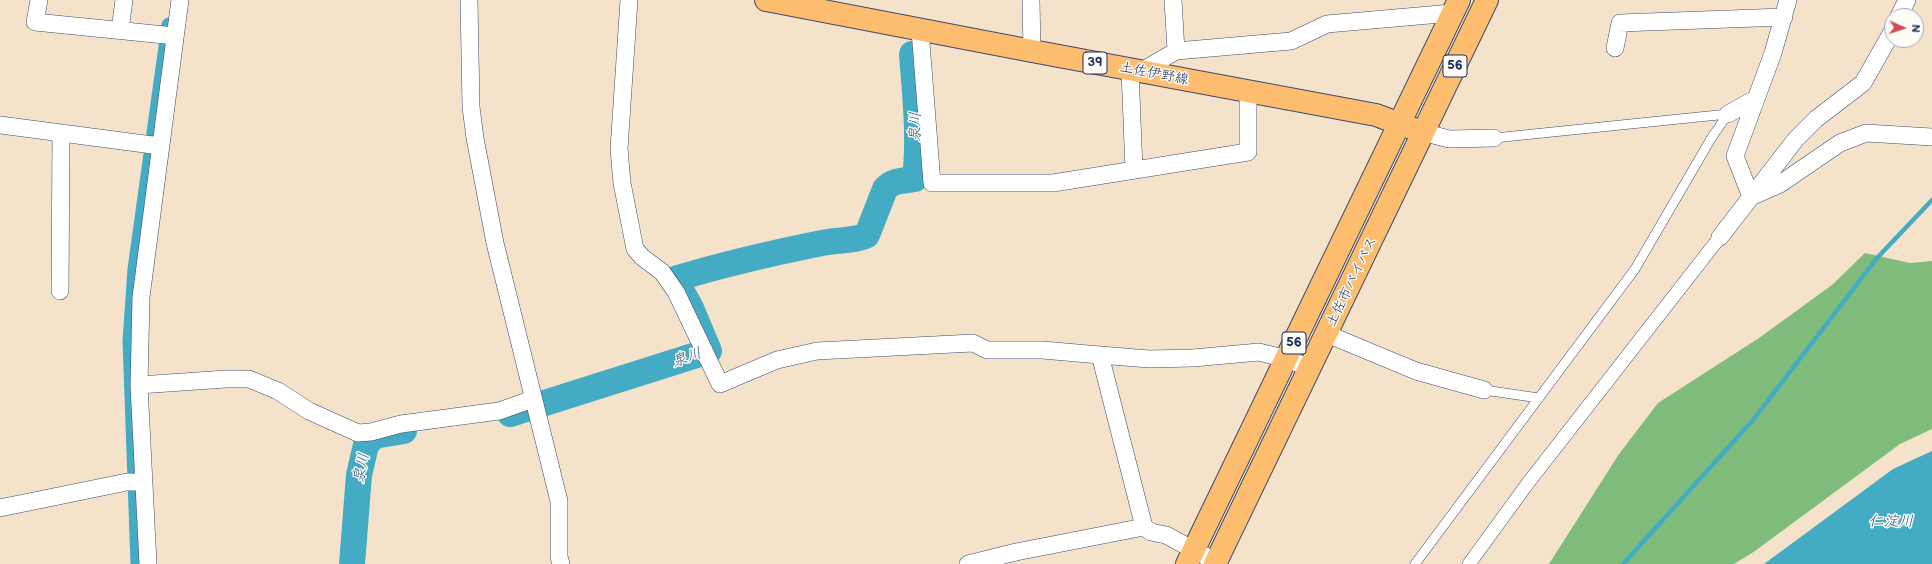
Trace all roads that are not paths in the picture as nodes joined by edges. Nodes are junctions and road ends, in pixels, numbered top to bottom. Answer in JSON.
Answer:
{"nodes":[{"id":1,"x":39,"y":0,"type":"edge"},
{"id":2,"x":124,"y":0,"type":"edge"},
{"id":3,"x":180,"y":0,"type":"edge"},
{"id":4,"x":469,"y":0,"type":"edge"},
{"id":5,"x":629,"y":0,"type":"edge"},
{"id":6,"x":766,"y":0,"type":"edge"},
{"id":7,"x":1031,"y":0,"type":"edge"},
{"id":8,"x":1173,"y":0,"type":"edge"},
{"id":9,"x":1487,"y":0,"type":"edge"},
{"id":10,"x":1788,"y":0,"type":"edge"},
{"id":11,"x":1455,"y":7,"type":"edge"},
{"id":12,"x":1784,"y":17,"type":"junction"},
{"id":13,"x":120,"y":30,"type":"junction"},
{"id":14,"x":920,"y":30,"type":"junction"},
{"id":15,"x":168,"y":35,"type":"junction"},
{"id":16,"x":1884,"y":46,"type":"edge"},
{"id":17,"x":1615,"y":48,"type":"dead end"},
{"id":18,"x":1032,"y":51,"type":"junction"},
{"id":19,"x":1176,"y":51,"type":"junction"},
{"id":20,"x":1135,"y":71,"type":"junction"},
{"id":21,"x":1248,"y":92,"type":"junction"},
{"id":22,"x":1755,"y":99,"type":"junction"},
{"id":23,"x":1728,"y":114,"type":"junction"},
{"id":24,"x":1400,"y":122,"type":"junction"},
{"id":25,"x":0,"y":125,"type":"edge"},
{"id":26,"x":1422,"y":132,"type":"junction"},
{"id":27,"x":61,"y":134,"type":"junction"},
{"id":28,"x":1932,"y":137,"type":"edge"},
{"id":29,"x":1494,"y":138,"type":"joint"},
{"id":30,"x":153,"y":145,"type":"junction"},
{"id":31,"x":1134,"y":170,"type":"junction"},
{"id":32,"x":1751,"y":197,"type":"junction"},
{"id":33,"x":1720,"y":236,"type":"joint"},
{"id":34,"x":60,"y":291,"type":"dead end"},
{"id":35,"x":1327,"y":334,"type":"junction"},
{"id":36,"x":1100,"y":355,"type":"junction"},
{"id":37,"x":1287,"y":359,"type":"junction"},
{"id":38,"x":1310,"y":368,"type":"junction"},
{"id":39,"x":139,"y":385,"type":"junction"},
{"id":40,"x":1484,"y":390,"type":"joint"},
{"id":41,"x":1539,"y":398,"type":"junction"},
{"id":42,"x":533,"y":399,"type":"junction"},
{"id":43,"x":136,"y":482,"type":"junction"},
{"id":44,"x":0,"y":508,"type":"edge"},
{"id":45,"x":1144,"y":528,"type":"junction"},
{"id":46,"x":1190,"y":557,"type":"edge"},
{"id":47,"x":1216,"y":563,"type":"edge"},
{"id":48,"x":148,"y":564,"type":"edge"},
{"id":49,"x":561,"y":564,"type":"edge"},
{"id":50,"x":968,"y":564,"type":"edge"},
{"id":51,"x":1415,"y":564,"type":"edge"},
{"id":52,"x":1469,"y":564,"type":"edge"}],
"edges":[{"from":1,"to":13,"type":"street"},
{"from":2,"to":13,"type":"street"},
{"from":3,"to":15,"type":"street"},
{"from":4,"to":42,"type":"street"},
{"from":5,"to":36,"type":"street"},
{"from":6,"to":14,"type":"main road","name":"土佐伊野線","number":"39"},
{"from":7,"to":18,"type":"street"},
{"from":8,"to":19,"type":"street"},
{"from":9,"to":26,"type":"main road","name":"土佐市バイパス","number":"56"},
{"from":10,"to":12,"type":"street"},
{"from":11,"to":19,"type":"street"},
{"from":11,"to":24,"type":"main road","name":"土佐市バイパス","number":"56"},
{"from":12,"to":17,"type":"street"},
{"from":12,"to":22,"type":"street"},
{"from":13,"to":15,"type":"street"},
{"from":14,"to":18,"type":"main road","name":"土佐伊野線","number":"39"},
{"from":14,"to":31,"type":"street"},
{"from":15,"to":30,"type":"street"},
{"from":16,"to":32,"type":"street"},
{"from":18,"to":20,"type":"main road","name":"土佐伊野線","number":"39"},
{"from":19,"to":20,"type":"street"},
{"from":20,"to":21,"type":"main road","name":"土佐伊野線","number":"39"},
{"from":20,"to":31,"type":"street"},
{"from":21,"to":24,"type":"main road","name":"土佐伊野線","number":"39"},
{"from":21,"to":31,"type":"street"},
{"from":22,"to":23,"type":"street"},
{"from":22,"to":32,"type":"street"},
{"from":23,"to":29,"type":"lane"},
{"from":23,"to":41,"type":"lane"},
{"from":24,"to":26,"type":"main road","name":"土佐伊野線","number":"39"},
{"from":24,"to":37,"type":"main road","name":"土佐市バイパス","number":"56"},
{"from":25,"to":27,"type":"street"},
{"from":26,"to":29,"type":"street"},
{"from":26,"to":35,"type":"main road","name":"土佐市バイパス","number":"56"},
{"from":27,"to":30,"type":"street"},
{"from":27,"to":34,"type":"street"},
{"from":28,"to":32,"type":"street"},
{"from":30,"to":39,"type":"street"},
{"from":32,"to":33,"type":"street"},
{"from":33,"to":52,"type":"street"},
{"from":35,"to":38,"type":"main road","name":"土佐市バイパス","number":"56"},
{"from":35,"to":40,"type":"street"},
{"from":36,"to":37,"type":"street"},
{"from":36,"to":45,"type":"street"},
{"from":37,"to":38,"type":"street"},
{"from":37,"to":46,"type":"main road","name":"土佐市バイパス","number":"56"},
{"from":38,"to":47,"type":"main road","name":"土佐市バイパス","number":"56"},
{"from":39,"to":42,"type":"street"},
{"from":39,"to":43,"type":"street"},
{"from":40,"to":41,"type":"lane"},
{"from":41,"to":51,"type":"lane"},
{"from":42,"to":49,"type":"street"},
{"from":43,"to":44,"type":"street"},
{"from":43,"to":48,"type":"street"},
{"from":45,"to":46,"type":"street"},
{"from":45,"to":50,"type":"street"},
{"from":46,"to":47,"type":"street"}]}
